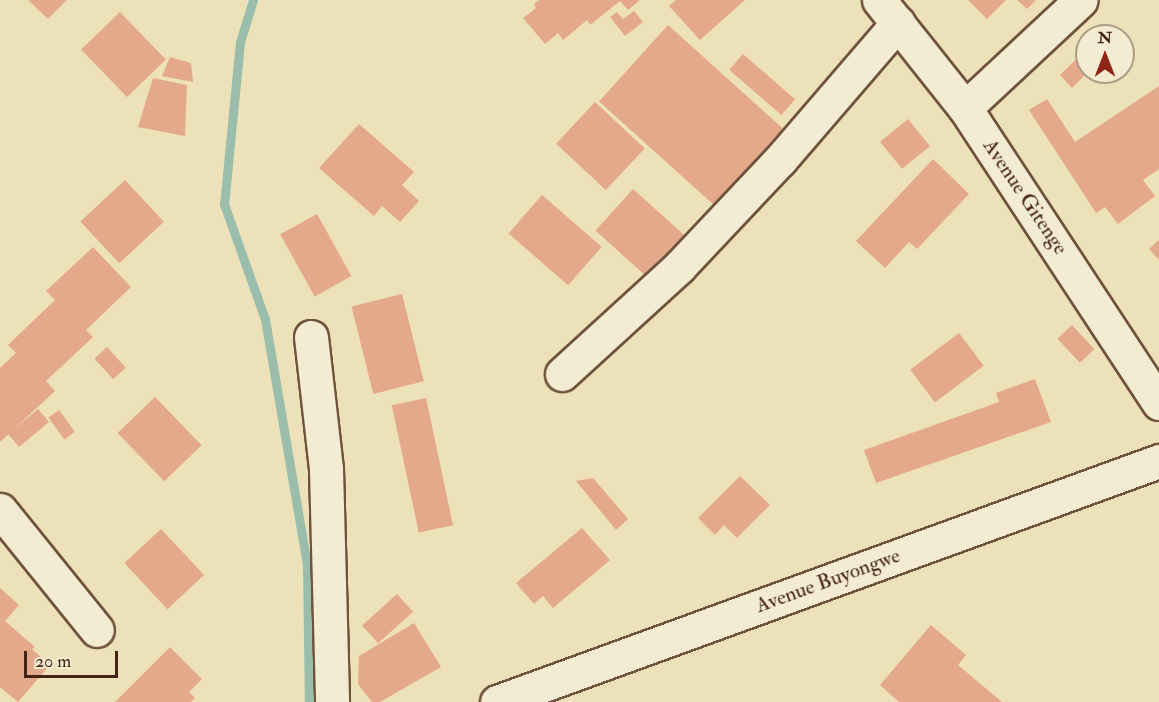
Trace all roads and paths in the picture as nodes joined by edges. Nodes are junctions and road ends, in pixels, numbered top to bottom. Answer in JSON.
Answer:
{"nodes":[{"id":1,"x":1081,"y":0,"type":"edge"},
{"id":2,"x":889,"y":12,"type":"edge"},
{"id":3,"x":965,"y":108,"type":"junction"},
{"id":4,"x":311,"y":338,"type":"dead end"},
{"id":5,"x":562,"y":374,"type":"dead end"},
{"id":6,"x":1159,"y":404,"type":"edge"},
{"id":7,"x":1159,"y":461,"type":"edge"},
{"id":8,"x":0,"y":510,"type":"edge"},
{"id":9,"x":97,"y":630,"type":"dead end"},
{"id":10,"x":333,"y":702,"type":"edge"},
{"id":11,"x":497,"y":702,"type":"edge"}],
"edges":[{"from":1,"to":3,"type":"street"},
{"from":2,"to":3,"type":"street","name":"Avenue Gitenge"},
{"from":2,"to":5,"type":"street"},
{"from":3,"to":6,"type":"street","name":"Avenue Gitenge"},
{"from":4,"to":10,"type":"street"},
{"from":7,"to":11,"type":"street","name":"Avenue Buyongwe"},
{"from":8,"to":9,"type":"street"}]}
